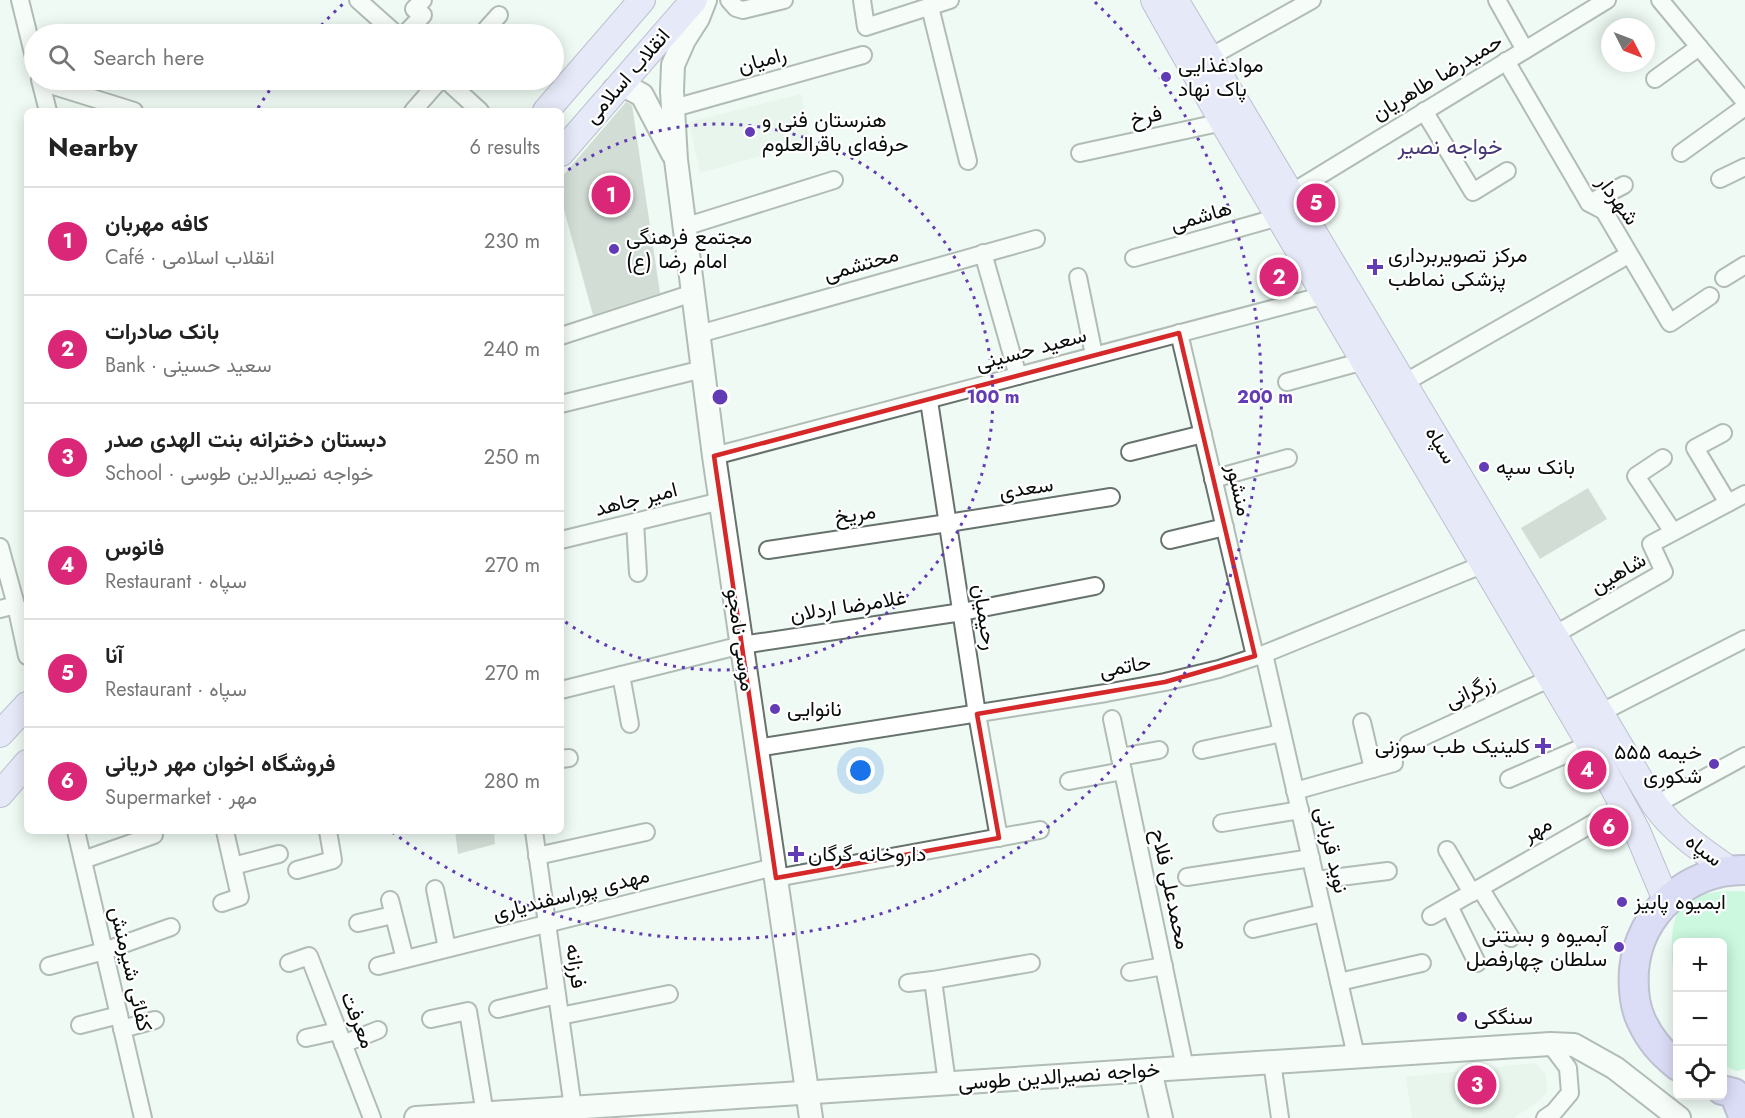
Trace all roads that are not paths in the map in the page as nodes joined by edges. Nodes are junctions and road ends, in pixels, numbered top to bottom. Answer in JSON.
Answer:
{"nodes":[{"id":1,"x":20,"y":0,"type":"edge"},
{"id":2,"x":358,"y":0,"type":"edge"},
{"id":3,"x":423,"y":0,"type":"edge"},
{"id":4,"x":642,"y":0,"type":"edge"},
{"id":5,"x":694,"y":0,"type":"edge"},
{"id":6,"x":705,"y":0,"type":"edge"},
{"id":7,"x":729,"y":0,"type":"edge"},
{"id":8,"x":784,"y":0,"type":"edge"},
{"id":9,"x":862,"y":0,"type":"edge"},
{"id":10,"x":950,"y":0,"type":"edge"},
{"id":11,"x":1138,"y":0,"type":"edge"},
{"id":12,"x":1154,"y":0,"type":"edge"},
{"id":13,"x":1175,"y":0,"type":"edge"},
{"id":14,"x":1187,"y":0,"type":"edge"},
{"id":15,"x":1312,"y":0,"type":"edge"},
{"id":16,"x":1497,"y":0,"type":"edge"},
{"id":17,"x":1607,"y":0,"type":"edge"},
{"id":18,"x":1660,"y":0,"type":"edge"},
{"id":19,"x":930,"y":6,"type":"junction"},
{"id":20,"x":500,"y":15,"type":"dead end"},
{"id":21,"x":26,"y":24,"type":"edge"},
{"id":22,"x":385,"y":24,"type":"edge"},
{"id":23,"x":414,"y":24,"type":"edge"},
{"id":24,"x":491,"y":24,"type":"edge"},
{"id":25,"x":1699,"y":47,"type":"junction"},
{"id":26,"x":1525,"y":50,"type":"junction"},
{"id":27,"x":863,"y":55,"type":"dead end"},
{"id":28,"x":1201,"y":62,"type":"junction"},
{"id":29,"x":1506,"y":62,"type":"junction"},
{"id":30,"x":1655,"y":79,"type":"dead end"},
{"id":31,"x":42,"y":90,"type":"edge"},
{"id":32,"x":68,"y":90,"type":"edge"},
{"id":33,"x":431,"y":90,"type":"edge"},
{"id":34,"x":457,"y":90,"type":"edge"},
{"id":35,"x":614,"y":90,"type":"junction"},
{"id":36,"x":1745,"y":102,"type":"edge"},
{"id":37,"x":1745,"y":107,"type":"edge"},
{"id":38,"x":47,"y":108,"type":"edge"},
{"id":39,"x":125,"y":108,"type":"edge"},
{"id":40,"x":416,"y":108,"type":"edge"},
{"id":41,"x":477,"y":108,"type":"edge"},
{"id":42,"x":549,"y":108,"type":"edge"},
{"id":43,"x":674,"y":108,"type":"junction"},
{"id":44,"x":1425,"y":111,"type":"junction"},
{"id":45,"x":1223,"y":122,"type":"junction"},
{"id":46,"x":564,"y":149,"type":"edge"},
{"id":47,"x":1080,"y":153,"type":"dead end"},
{"id":48,"x":1681,"y":153,"type":"dead end"},
{"id":49,"x":676,"y":160,"type":"junction"},
{"id":50,"x":968,"y":160,"type":"dead end"},
{"id":51,"x":1745,"y":167,"type":"edge"},
{"id":52,"x":1508,"y":171,"type":"dead end"},
{"id":53,"x":1720,"y":179,"type":"dead end"},
{"id":54,"x":834,"y":180,"type":"dead end"},
{"id":55,"x":1624,"y":185,"type":"dead end"},
{"id":56,"x":1291,"y":193,"type":"junction"},
{"id":57,"x":1589,"y":204,"type":"junction"},
{"id":58,"x":1279,"y":218,"type":"junction"},
{"id":59,"x":684,"y":227,"type":"junction"},
{"id":60,"x":1036,"y":239,"type":"dead end"},
{"id":61,"x":983,"y":254,"type":"junction"},
{"id":62,"x":1628,"y":255,"type":"junction"},
{"id":63,"x":1134,"y":258,"type":"dead end"},
{"id":64,"x":1745,"y":265,"type":"edge"},
{"id":65,"x":1078,"y":277,"type":"dead end"},
{"id":66,"x":1724,"y":278,"type":"dead end"},
{"id":67,"x":693,"y":293,"type":"junction"},
{"id":68,"x":1325,"y":295,"type":"junction"},
{"id":69,"x":1710,"y":296,"type":"dead end"},
{"id":70,"x":1179,"y":333,"type":"junction"},
{"id":71,"x":699,"y":334,"type":"junction"},
{"id":72,"x":564,"y":335,"type":"edge"},
{"id":73,"x":1094,"y":355,"type":"junction"},
{"id":74,"x":1364,"y":361,"type":"junction"},
{"id":75,"x":703,"y":369,"type":"junction"},
{"id":76,"x":1017,"y":376,"type":"junction"},
{"id":77,"x":1287,"y":382,"type":"dead end"},
{"id":78,"x":1404,"y":383,"type":"junction"},
{"id":79,"x":929,"y":401,"type":"junction"},
{"id":80,"x":564,"y":403,"type":"edge"},
{"id":81,"x":1723,"y":433,"type":"dead end"},
{"id":82,"x":1203,"y":434,"type":"junction"},
{"id":83,"x":1130,"y":452,"type":"dead end"},
{"id":84,"x":714,"y":456,"type":"junction"},
{"id":85,"x":1288,"y":458,"type":"dead end"},
{"id":86,"x":1663,"y":458,"type":"dead end"},
{"id":87,"x":1213,"y":479,"type":"junction"},
{"id":88,"x":1745,"y":494,"type":"edge"},
{"id":89,"x":1111,"y":497,"type":"dead end"},
{"id":90,"x":721,"y":501,"type":"junction"},
{"id":91,"x":1728,"y":503,"type":"junction"},
{"id":92,"x":635,"y":522,"type":"junction"},
{"id":93,"x":948,"y":524,"type":"junction"},
{"id":94,"x":1225,"y":527,"type":"junction"},
{"id":95,"x":1673,"y":532,"type":"junction"},
{"id":96,"x":564,"y":539,"type":"edge"},
{"id":97,"x":1170,"y":540,"type":"dead end"},
{"id":98,"x":0,"y":547,"type":"edge"},
{"id":99,"x":768,"y":549,"type":"dead end"},
{"id":100,"x":1484,"y":564,"type":"junction"},
{"id":101,"x":638,"y":573,"type":"dead end"},
{"id":102,"x":1095,"y":586,"type":"dead end"},
{"id":103,"x":8,"y":607,"type":"edge"},
{"id":104,"x":962,"y":612,"type":"junction"},
{"id":105,"x":1554,"y":635,"type":"junction"},
{"id":106,"x":1745,"y":639,"type":"edge"},
{"id":107,"x":742,"y":645,"type":"junction"},
{"id":108,"x":24,"y":648,"type":"edge"},
{"id":109,"x":1260,"y":655,"type":"junction"},
{"id":110,"x":621,"y":675,"type":"junction"},
{"id":111,"x":1551,"y":678,"type":"junction"},
{"id":112,"x":564,"y":689,"type":"edge"},
{"id":113,"x":24,"y":708,"type":"edge"},
{"id":114,"x":1600,"y":713,"type":"junction"},
{"id":115,"x":977,"y":714,"type":"junction"},
{"id":116,"x":1112,"y":719,"type":"dead end"},
{"id":117,"x":1362,"y":722,"type":"dead end"},
{"id":118,"x":630,"y":724,"type":"dead end"},
{"id":119,"x":1282,"y":733,"type":"junction"},
{"id":120,"x":0,"y":734,"type":"edge"},
{"id":121,"x":1408,"y":744,"type":"dead end"},
{"id":122,"x":1590,"y":744,"type":"junction"},
{"id":123,"x":757,"y":748,"type":"junction"},
{"id":124,"x":1159,"y":750,"type":"dead end"},
{"id":125,"x":1202,"y":750,"type":"dead end"},
{"id":126,"x":1745,"y":756,"type":"edge"},
{"id":127,"x":1394,"y":763,"type":"dead end"},
{"id":128,"x":1121,"y":764,"type":"junction"},
{"id":129,"x":24,"y":767,"type":"edge"},
{"id":130,"x":1373,"y":769,"type":"junction"},
{"id":131,"x":1509,"y":779,"type":"dead end"},
{"id":132,"x":1069,"y":781,"type":"dead end"},
{"id":133,"x":1295,"y":791,"type":"junction"},
{"id":134,"x":0,"y":794,"type":"edge"},
{"id":135,"x":1655,"y":805,"type":"junction"},
{"id":136,"x":1625,"y":806,"type":"junction"},
{"id":137,"x":1300,"y":810,"type":"junction"},
{"id":138,"x":1222,"y":823,"type":"dead end"},
{"id":139,"x":1040,"y":830,"type":"dead end"},
{"id":140,"x":646,"y":832,"type":"dead end"},
{"id":141,"x":77,"y":834,"type":"edge"},
{"id":142,"x":226,"y":834,"type":"edge"},
{"id":143,"x":329,"y":834,"type":"edge"},
{"id":144,"x":534,"y":834,"type":"edge"},
{"id":145,"x":154,"y":836,"type":"dead end"},
{"id":146,"x":999,"y":838,"type":"junction"},
{"id":147,"x":1447,"y":850,"type":"dead end"},
{"id":148,"x":279,"y":854,"type":"dead end"},
{"id":149,"x":537,"y":856,"type":"junction"},
{"id":150,"x":1311,"y":858,"type":"junction"},
{"id":151,"x":82,"y":860,"type":"junction"},
{"id":152,"x":233,"y":866,"type":"junction"},
{"id":153,"x":297,"y":870,"type":"dead end"},
{"id":154,"x":1737,"y":870,"type":"edge"},
{"id":155,"x":1388,"y":871,"type":"dead end"},
{"id":156,"x":775,"y":873,"type":"junction"},
{"id":157,"x":1187,"y":878,"type":"dead end"},
{"id":158,"x":1316,"y":880,"type":"junction"},
{"id":159,"x":435,"y":889,"type":"dead end"},
{"id":160,"x":1476,"y":890,"type":"junction"},
{"id":161,"x":1666,"y":900,"type":"junction"},
{"id":162,"x":222,"y":903,"type":"dead end"},
{"id":163,"x":1449,"y":906,"type":"junction"},
{"id":164,"x":1323,"y":913,"type":"junction"},
{"id":165,"x":1431,"y":916,"type":"dead end"},
{"id":166,"x":358,"y":923,"type":"dead end"},
{"id":167,"x":547,"y":924,"type":"junction"},
{"id":168,"x":171,"y":927,"type":"dead end"},
{"id":169,"x":1253,"y":929,"type":"dead end"},
{"id":170,"x":1511,"y":938,"type":"dead end"},
{"id":171,"x":447,"y":948,"type":"junction"},
{"id":172,"x":104,"y":951,"type":"junction"},
{"id":173,"x":405,"y":959,"type":"junction"},
{"id":174,"x":289,"y":963,"type":"dead end"},
{"id":175,"x":1031,"y":963,"type":"dead end"},
{"id":176,"x":1422,"y":963,"type":"dead end"},
{"id":177,"x":1477,"y":963,"type":"dead end"},
{"id":178,"x":49,"y":966,"type":"dead end"},
{"id":179,"x":378,"y":966,"type":"dead end"},
{"id":180,"x":1164,"y":966,"type":"junction"},
{"id":181,"x":1130,"y":972,"type":"dead end"},
{"id":182,"x":933,"y":980,"type":"junction"},
{"id":183,"x":1339,"y":982,"type":"junction"},
{"id":184,"x":908,"y":983,"type":"dead end"},
{"id":185,"x":669,"y":994,"type":"dead end"},
{"id":186,"x":557,"y":995,"type":"junction"},
{"id":187,"x":498,"y":1009,"type":"dead end"},
{"id":188,"x":560,"y":1016,"type":"junction"},
{"id":189,"x":431,"y":1019,"type":"dead end"},
{"id":190,"x":155,"y":1020,"type":"dead end"},
{"id":191,"x":120,"y":1022,"type":"junction"},
{"id":192,"x":80,"y":1025,"type":"dead end"},
{"id":193,"x":378,"y":1030,"type":"dead end"},
{"id":194,"x":341,"y":1037,"type":"junction"},
{"id":195,"x":306,"y":1038,"type":"dead end"},
{"id":196,"x":1550,"y":1044,"type":"junction"},
{"id":197,"x":1356,"y":1056,"type":"junction"},
{"id":198,"x":1272,"y":1062,"type":"junction"},
{"id":199,"x":1673,"y":1062,"type":"edge"},
{"id":200,"x":1185,"y":1068,"type":"junction"},
{"id":201,"x":1150,"y":1070,"type":"junction"},
{"id":202,"x":946,"y":1083,"type":"junction"},
{"id":203,"x":807,"y":1093,"type":"junction"},
{"id":204,"x":573,"y":1108,"type":"junction"},
{"id":205,"x":478,"y":1111,"type":"edge"},
{"id":206,"x":143,"y":1118,"type":"edge"},
{"id":207,"x":372,"y":1118,"type":"edge"},
{"id":208,"x":416,"y":1118,"type":"edge"},
{"id":209,"x":811,"y":1118,"type":"edge"},
{"id":210,"x":1161,"y":1118,"type":"edge"},
{"id":211,"x":1281,"y":1118,"type":"edge"},
{"id":212,"x":1545,"y":1118,"type":"edge"},
{"id":213,"x":1679,"y":1118,"type":"edge"}],
"edges":[{"from":1,"to":21,"type":"street"},
{"from":2,"to":22,"type":"street"},
{"from":3,"to":23,"type":"street"},
{"from":4,"to":42,"type":"main road","name":"انقلاب اسلامی"},
{"from":5,"to":35,"type":"main road","name":"انقلاب اسلامی"},
{"from":6,"to":43,"type":"main road","name":"موسی نامجو"},
{"from":7,"to":8,"type":"street"},
{"from":9,"to":19,"type":"street"},
{"from":10,"to":19,"type":"street"},
{"from":11,"to":28,"type":"main road"},
{"from":12,"to":28,"type":"main road","name":"سپاه"},
{"from":13,"to":28,"type":"main road","name":"سپاه"},
{"from":14,"to":28,"type":"main road"},
{"from":15,"to":28,"type":"street"},
{"from":16,"to":26,"type":"street"},
{"from":17,"to":26,"type":"street","name":"حمیدرضا طاهریان"},
{"from":18,"to":25,"type":"street"},
{"from":19,"to":50,"type":"street"},
{"from":20,"to":24,"type":"street"},
{"from":25,"to":30,"type":"street"},
{"from":25,"to":36,"type":"street"},
{"from":26,"to":29,"type":"street","name":"حمیدرضا طاهریان"},
{"from":27,"to":43,"type":"street","name":"رامیان"},
{"from":28,"to":45,"type":"main road","name":"سپاه"},
{"from":28,"to":56,"type":"main road","name":"سپاه"},
{"from":29,"to":44,"type":"street","name":"حمیدرضا طاهریان"},
{"from":29,"to":57,"type":"street","name":"شهردار"},
{"from":31,"to":38,"type":"street"},
{"from":32,"to":39,"type":"street"},
{"from":33,"to":40,"type":"street"},
{"from":34,"to":41,"type":"street"},
{"from":35,"to":46,"type":"main road","name":"انقلاب اسلامی"},
{"from":35,"to":49,"type":"main road","name":"موسی نامجو"},
{"from":37,"to":48,"type":"street"},
{"from":43,"to":49,"type":"main road","name":"موسی نامجو"},
{"from":44,"to":52,"type":"street"},
{"from":44,"to":56,"type":"street","name":"حمیدرضا طاهریان"},
{"from":45,"to":47,"type":"street","name":"فرخ"},
{"from":45,"to":58,"type":"main road","name":"سپاه"},
{"from":49,"to":59,"type":"main road","name":"موسی نامجو"},
{"from":51,"to":53,"type":"street"},
{"from":54,"to":59,"type":"street"},
{"from":55,"to":57,"type":"street"},
{"from":56,"to":78,"type":"main road","name":"سپاه"},
{"from":57,"to":62,"type":"street","name":"شهردار"},
{"from":58,"to":63,"type":"street","name":"هاشمی"},
{"from":58,"to":68,"type":"main road","name":"سپاه"},
{"from":59,"to":67,"type":"main road","name":"موسی نامجو"},
{"from":60,"to":61,"type":"street","name":"محتشمی"},
{"from":61,"to":71,"type":"street","name":"محتشمی"},
{"from":61,"to":76,"type":"street"},
{"from":62,"to":69,"type":"street","name":"شهردار"},
{"from":62,"to":78,"type":"street"},
{"from":64,"to":66,"type":"street"},
{"from":65,"to":73,"type":"street"},
{"from":67,"to":71,"type":"main road","name":"موسی نامجو"},
{"from":67,"to":72,"type":"street"},
{"from":68,"to":70,"type":"street","name":"سعید حسینی"},
{"from":68,"to":74,"type":"main road","name":"سپاه"},
{"from":70,"to":73,"type":"street","name":"سعید حسینی"},
{"from":70,"to":82,"type":"street","name":"منشور"},
{"from":71,"to":75,"type":"main road","name":"موسی نامجو"},
{"from":73,"to":76,"type":"street","name":"سعید حسینی"},
{"from":74,"to":77,"type":"street"},
{"from":74,"to":100,"type":"main road","name":"سپاه"},
{"from":75,"to":80,"type":"street"},
{"from":75,"to":84,"type":"main road","name":"موسی نامجو"},
{"from":76,"to":79,"type":"street","name":"سعید حسینی"},
{"from":78,"to":105,"type":"main road","name":"سپاه"},
{"from":79,"to":84,"type":"street","name":"سعید حسینی"},
{"from":79,"to":93,"type":"street","name":"رحیمیان"},
{"from":81,"to":91,"type":"street"},
{"from":82,"to":83,"type":"street"},
{"from":82,"to":87,"type":"street","name":"منشور"},
{"from":84,"to":90,"type":"main road","name":"موسی نامجو"},
{"from":85,"to":87,"type":"street"},
{"from":86,"to":95,"type":"street"},
{"from":87,"to":94,"type":"street","name":"منشور"},
{"from":88,"to":91,"type":"street","name":"شاهین"},
{"from":89,"to":93,"type":"street","name":"سعدی"},
{"from":90,"to":92,"type":"street","name":"امیر جاهد"},
{"from":90,"to":107,"type":"main road","name":"موسی نامجو"},
{"from":91,"to":95,"type":"street","name":"شاهین"},
{"from":92,"to":96,"type":"street","name":"امیر جاهد"},
{"from":92,"to":101,"type":"street"},
{"from":93,"to":99,"type":"street","name":"مریخ"},
{"from":93,"to":104,"type":"street","name":"رحیمیان"},
{"from":94,"to":97,"type":"street"},
{"from":94,"to":109,"type":"street","name":"منشور"},
{"from":95,"to":105,"type":"street","name":"شاهین"},
{"from":98,"to":103,"type":"street"},
{"from":100,"to":109,"type":"street","name":"حاتمی"},
{"from":100,"to":111,"type":"main road","name":"سپاه"},
{"from":102,"to":104,"type":"street","name":"غلامرضا اردلان"},
{"from":103,"to":108,"type":"street"},
{"from":104,"to":107,"type":"street","name":"غلامرضا اردلان"},
{"from":104,"to":115,"type":"street","name":"رحیمیان"},
{"from":105,"to":114,"type":"main road","name":"سپاه"},
{"from":106,"to":114,"type":"street"},
{"from":107,"to":110,"type":"street","name":"غلامرضا اردلان"},
{"from":107,"to":123,"type":"main road","name":"موسی نامجو"},
{"from":109,"to":115,"type":"street","name":"حاتمی"},
{"from":109,"to":119,"type":"street","name":"نوید قربانی"},
{"from":110,"to":112,"type":"street","name":"غلامرضا اردلان"},
{"from":110,"to":118,"type":"street"},
{"from":111,"to":121,"type":"street","name":"زرگرانی"},
{"from":111,"to":122,"type":"main road","name":"سپاه"},
{"from":113,"to":120,"type":"main road"},
{"from":114,"to":135,"type":"main road","name":"سپاه"},
{"from":115,"to":123,"type":"street","name":"حاتمی"},
{"from":115,"to":146,"type":"street","name":"رحیمیان"},
{"from":116,"to":128,"type":"street","name":"محمدعلی فلاح"},
{"from":117,"to":130,"type":"street"},
{"from":119,"to":125,"type":"street"},
{"from":119,"to":133,"type":"street","name":"نوید قربانی"},
{"from":122,"to":131,"type":"street"},
{"from":122,"to":136,"type":"main road","name":"سپاه"},
{"from":123,"to":156,"type":"main road","name":"موسی نامجو"},
{"from":124,"to":128,"type":"street"},
{"from":126,"to":135,"type":"street"},
{"from":127,"to":130,"type":"street"},
{"from":128,"to":132,"type":"street"},
{"from":128,"to":180,"type":"street","name":"محمدعلی فلاح"},
{"from":129,"to":134,"type":"main road"},
{"from":130,"to":133,"type":"street"},
{"from":133,"to":137,"type":"street","name":"نوید قربانی"},
{"from":135,"to":154,"type":"main road","name":"سپاه"},
{"from":136,"to":160,"type":"street","name":"مهر"},
{"from":136,"to":161,"type":"main road","name":"سپاه"},
{"from":137,"to":138,"type":"street"},
{"from":137,"to":150,"type":"street","name":"نوید قربانی"},
{"from":139,"to":146,"type":"street","name":"مهدی پوراسفندیاری"},
{"from":140,"to":149,"type":"street"},
{"from":141,"to":151,"type":"street","name":"کفائی شیرمنش"},
{"from":142,"to":152,"type":"street"},
{"from":143,"to":153,"type":"street"},
{"from":144,"to":149,"type":"street","name":"فرزانه"},
{"from":145,"to":151,"type":"street"},
{"from":146,"to":156,"type":"street","name":"مهدی پوراسفندیاری"},
{"from":147,"to":160,"type":"street"},
{"from":148,"to":152,"type":"street"},
{"from":149,"to":167,"type":"street","name":"فرزانه"},
{"from":150,"to":157,"type":"street"},
{"from":150,"to":158,"type":"street","name":"نوید قربانی"},
{"from":151,"to":172,"type":"street","name":"کفائی شیرمنش"},
{"from":152,"to":162,"type":"street"},
{"from":154,"to":161,"type":"highway"},
{"from":155,"to":158,"type":"street"},
{"from":156,"to":167,"type":"street","name":"مهدی پوراسفندیاری"},
{"from":156,"to":203,"type":"main road","name":"موسی نامجو"},
{"from":158,"to":164,"type":"street","name":"نوید قربانی"},
{"from":159,"to":171,"type":"street"},
{"from":160,"to":163,"type":"street","name":"مهر"},
{"from":160,"to":170,"type":"street"},
{"from":161,"to":199,"type":"highway"},
{"from":163,"to":165,"type":"street","name":"مهر"},
{"from":163,"to":177,"type":"street"},
{"from":164,"to":169,"type":"street"},
{"from":164,"to":183,"type":"street","name":"نوید قربانی"},
{"from":166,"to":173,"type":"street"},
{"from":167,"to":171,"type":"street","name":"مهدی پوراسفندیاری"},
{"from":167,"to":186,"type":"street","name":"فرزانه"},
{"from":168,"to":172,"type":"street"},
{"from":171,"to":173,"type":"street","name":"مهدی پوراسفندیاری"},
{"from":172,"to":178,"type":"street"},
{"from":172,"to":191,"type":"street","name":"کفائی شیرمنش"},
{"from":173,"to":179,"type":"street","name":"مهدی پوراسفندیاری"},
{"from":174,"to":194,"type":"street","name":"معرفت"},
{"from":175,"to":182,"type":"street"},
{"from":176,"to":183,"type":"street"},
{"from":180,"to":181,"type":"street"},
{"from":180,"to":200,"type":"street","name":"محمدعلی فلاح"},
{"from":182,"to":184,"type":"street"},
{"from":182,"to":202,"type":"street"},
{"from":183,"to":197,"type":"street","name":"نوید قربانی"},
{"from":185,"to":188,"type":"street"},
{"from":186,"to":187,"type":"street"},
{"from":186,"to":188,"type":"street","name":"فرزانه"},
{"from":188,"to":204,"type":"street","name":"فرزانه"},
{"from":189,"to":205,"type":"street"},
{"from":190,"to":191,"type":"street"},
{"from":191,"to":192,"type":"street"},
{"from":191,"to":206,"type":"street","name":"کفائی شیرمنش"},
{"from":193,"to":194,"type":"street"},
{"from":194,"to":195,"type":"street"},
{"from":194,"to":207,"type":"street","name":"معرفت"},
{"from":196,"to":197,"type":"main road","name":"خواجه نصیرالدین طوسی"},
{"from":196,"to":212,"type":"street"},
{"from":196,"to":213,"type":"main road","name":"خواجه نصیرالدین طوسی"},
{"from":197,"to":198,"type":"main road","name":"خواجه نصیرالدین طوسی"},
{"from":198,"to":200,"type":"main road","name":"خواجه نصیرالدین طوسی"},
{"from":198,"to":211,"type":"street"},
{"from":200,"to":201,"type":"main road","name":"خواجه نصیرالدین طوسی"},
{"from":201,"to":202,"type":"main road","name":"خواجه نصیرالدین طوسی"},
{"from":201,"to":210,"type":"main road"},
{"from":202,"to":203,"type":"main road","name":"خواجه نصیرالدین طوسی"},
{"from":203,"to":204,"type":"main road","name":"خواجه نصیرالدین طوسی"},
{"from":203,"to":209,"type":"main road","name":"موسی نامجو"},
{"from":204,"to":205,"type":"main road","name":"خواجه نصیرالدین طوسی"},
{"from":205,"to":208,"type":"main road","name":"خواجه نصیرالدین طوسی"}]}
